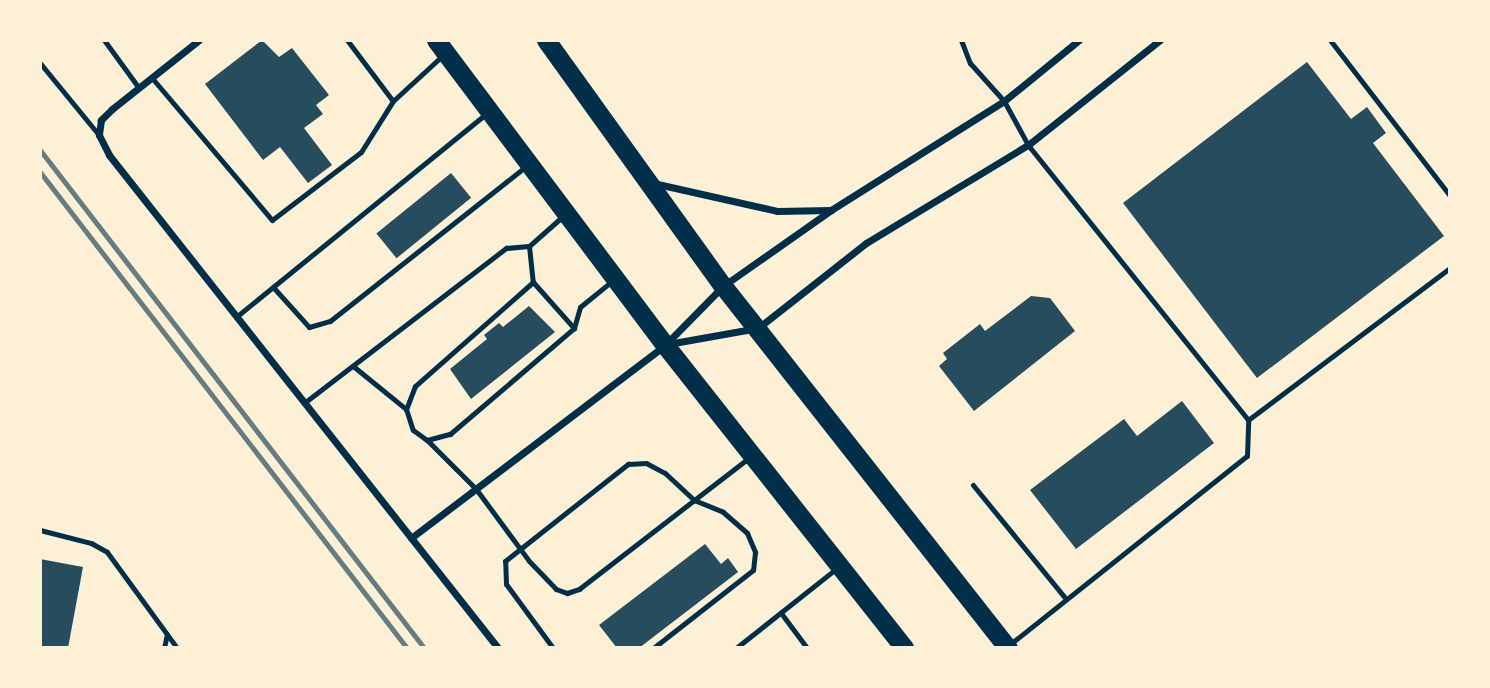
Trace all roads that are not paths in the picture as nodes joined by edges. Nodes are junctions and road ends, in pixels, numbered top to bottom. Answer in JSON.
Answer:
{"nodes":[{"id":1,"x":104,"y":40,"type":"edge"},
{"id":2,"x":199,"y":40,"type":"edge"},
{"id":3,"x":347,"y":40,"type":"edge"},
{"id":4,"x":546,"y":40,"type":"edge"},
{"id":5,"x":961,"y":40,"type":"edge"},
{"id":6,"x":1079,"y":40,"type":"edge"},
{"id":7,"x":1160,"y":40,"type":"edge"},
{"id":8,"x":1330,"y":40,"type":"edge"},
{"id":9,"x":441,"y":46,"type":"edge"},
{"id":10,"x":40,"y":63,"type":"edge"},
{"id":11,"x":152,"y":78,"type":"junction"},
{"id":12,"x":139,"y":88,"type":"junction"},
{"id":13,"x":393,"y":101,"type":"junction"},
{"id":14,"x":1003,"y":101,"type":"junction"},
{"id":15,"x":489,"y":111,"type":"junction"},
{"id":16,"x":99,"y":132,"type":"junction"},
{"id":17,"x":1028,"y":145,"type":"junction"},
{"id":18,"x":528,"y":164,"type":"junction"},
{"id":19,"x":646,"y":181,"type":"junction"},
{"id":20,"x":1450,"y":196,"type":"edge"},
{"id":21,"x":831,"y":210,"type":"junction"},
{"id":22,"x":566,"y":214,"type":"junction"},
{"id":23,"x":529,"y":246,"type":"junction"},
{"id":24,"x":1450,"y":268,"type":"edge"},
{"id":25,"x":615,"y":279,"type":"junction"},
{"id":26,"x":533,"y":282,"type":"junction"},
{"id":27,"x":723,"y":286,"type":"junction"},
{"id":28,"x":273,"y":287,"type":"junction"},
{"id":29,"x":236,"y":317,"type":"junction"},
{"id":30,"x":574,"y":328,"type":"junction"},
{"id":31,"x":758,"y":328,"type":"junction"},
{"id":32,"x":665,"y":345,"type":"junction"},
{"id":33,"x":353,"y":366,"type":"junction"},
{"id":34,"x":304,"y":403,"type":"junction"},
{"id":35,"x":406,"y":409,"type":"junction"},
{"id":36,"x":1248,"y":421,"type":"junction"},
{"id":37,"x":428,"y":440,"type":"junction"},
{"id":38,"x":751,"y":456,"type":"junction"},
{"id":39,"x":974,"y":485,"type":"dead end"},
{"id":40,"x":476,"y":489,"type":"junction"},
{"id":41,"x":694,"y":500,"type":"junction"},
{"id":42,"x":40,"y":530,"type":"edge"},
{"id":43,"x":411,"y":538,"type":"junction"},
{"id":44,"x":521,"y":548,"type":"junction"},
{"id":45,"x":839,"y":566,"type":"junction"},
{"id":46,"x":1066,"y":599,"type":"junction"},
{"id":47,"x":781,"y":613,"type":"junction"},
{"id":48,"x":167,"y":633,"type":"junction"},
{"id":49,"x":1008,"y":647,"type":"edge"},
{"id":50,"x":164,"y":648,"type":"edge"},
{"id":51,"x":177,"y":648,"type":"edge"},
{"id":52,"x":498,"y":648,"type":"edge"},
{"id":53,"x":553,"y":648,"type":"edge"},
{"id":54,"x":653,"y":648,"type":"edge"},
{"id":55,"x":736,"y":648,"type":"edge"},
{"id":56,"x":807,"y":648,"type":"edge"},
{"id":57,"x":904,"y":648,"type":"edge"}],
"edges":[{"from":1,"to":12,"type":"lane"},
{"from":2,"to":11,"type":"street"},
{"from":3,"to":13,"type":"lane"},
{"from":4,"to":19,"type":"highway"},
{"from":5,"to":14,"type":"lane"},
{"from":6,"to":14,"type":"street"},
{"from":7,"to":17,"type":"street"},
{"from":8,"to":20,"type":"lane"},
{"from":9,"to":13,"type":"lane"},
{"from":9,"to":15,"type":"highway"},
{"from":10,"to":16,"type":"lane"},
{"from":11,"to":12,"type":"street"},
{"from":11,"to":13,"type":"lane"},
{"from":12,"to":16,"type":"street"},
{"from":14,"to":17,"type":"lane"},
{"from":14,"to":21,"type":"street"},
{"from":15,"to":18,"type":"highway"},
{"from":15,"to":28,"type":"lane"},
{"from":16,"to":29,"type":"street"},
{"from":17,"to":31,"type":"street"},
{"from":17,"to":36,"type":"lane"},
{"from":18,"to":22,"type":"highway"},
{"from":18,"to":28,"type":"lane"},
{"from":19,"to":21,"type":"street"},
{"from":19,"to":27,"type":"highway"},
{"from":21,"to":27,"type":"street"},
{"from":22,"to":23,"type":"lane"},
{"from":22,"to":25,"type":"highway"},
{"from":23,"to":26,"type":"lane"},
{"from":23,"to":33,"type":"lane"},
{"from":24,"to":36,"type":"lane"},
{"from":25,"to":30,"type":"lane"},
{"from":25,"to":32,"type":"highway"},
{"from":26,"to":30,"type":"lane"},
{"from":26,"to":35,"type":"lane"},
{"from":27,"to":31,"type":"highway"},
{"from":27,"to":32,"type":"street"},
{"from":28,"to":29,"type":"lane"},
{"from":29,"to":34,"type":"street"},
{"from":30,"to":37,"type":"lane"},
{"from":31,"to":32,"type":"street"},
{"from":31,"to":49,"type":"highway"},
{"from":32,"to":38,"type":"highway"},
{"from":32,"to":40,"type":"street"},
{"from":33,"to":34,"type":"lane"},
{"from":33,"to":35,"type":"lane"},
{"from":34,"to":43,"type":"street"},
{"from":35,"to":37,"type":"lane"},
{"from":36,"to":46,"type":"lane"},
{"from":37,"to":40,"type":"lane"},
{"from":38,"to":41,"type":"lane"},
{"from":38,"to":45,"type":"highway"},
{"from":39,"to":46,"type":"lane"},
{"from":40,"to":43,"type":"street"},
{"from":40,"to":44,"type":"lane"},
{"from":41,"to":44,"type":"lane"},
{"from":41,"to":44,"type":"lane"},
{"from":41,"to":54,"type":"lane"},
{"from":42,"to":48,"type":"lane"},
{"from":43,"to":52,"type":"street"},
{"from":44,"to":53,"type":"lane"},
{"from":45,"to":47,"type":"lane"},
{"from":45,"to":57,"type":"highway"},
{"from":46,"to":49,"type":"lane"},
{"from":47,"to":55,"type":"lane"},
{"from":47,"to":56,"type":"lane"},
{"from":48,"to":50,"type":"lane"},
{"from":48,"to":51,"type":"lane"}]}
